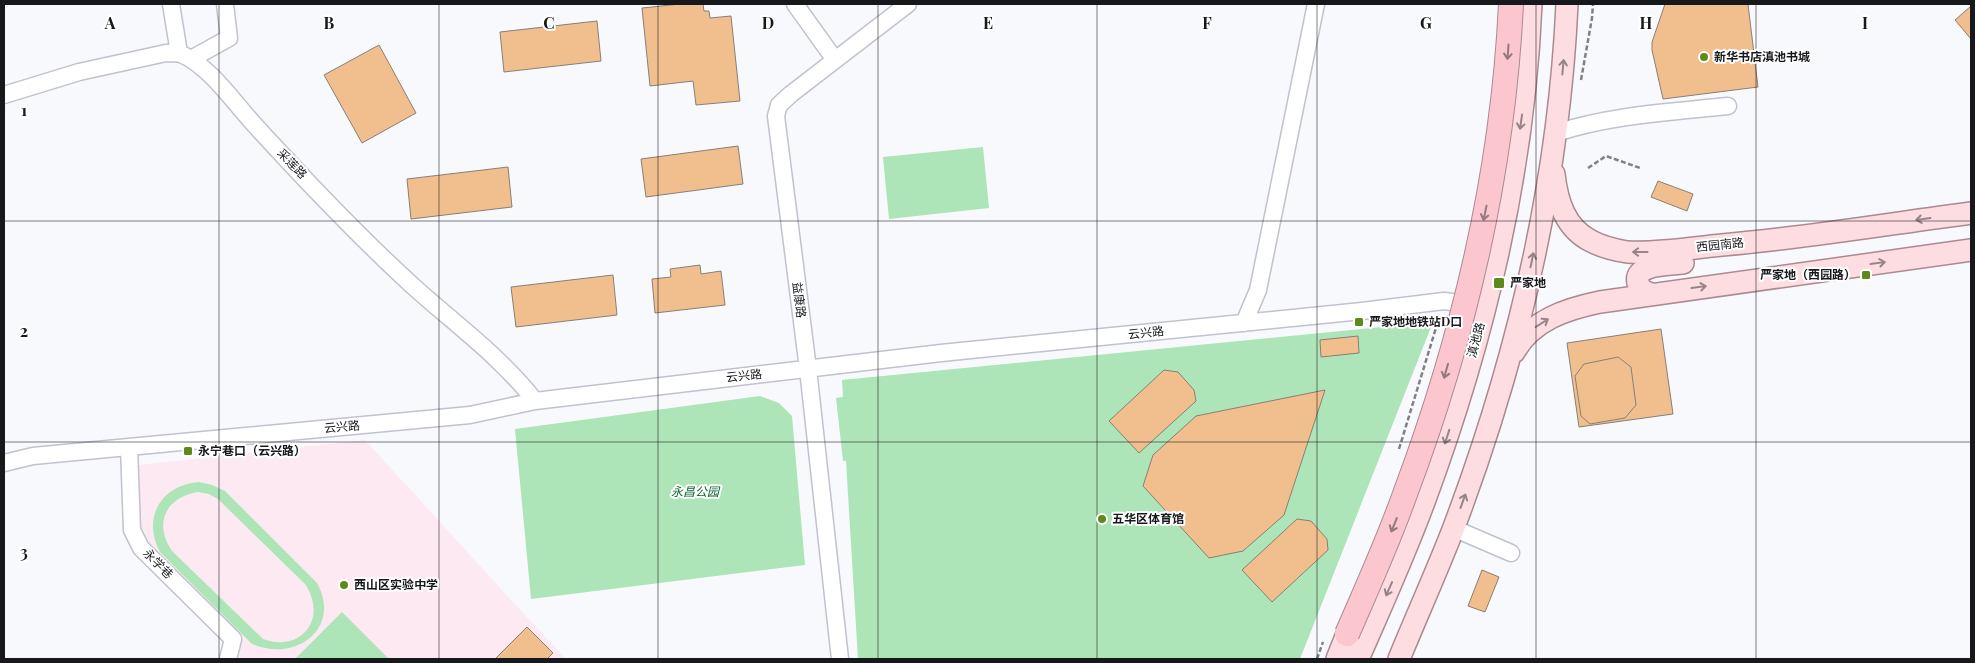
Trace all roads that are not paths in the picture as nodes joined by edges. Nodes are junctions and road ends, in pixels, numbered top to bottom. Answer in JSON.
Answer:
{"nodes":[{"id":1,"x":171,"y":4,"type":"edge"},
{"id":2,"x":225,"y":4,"type":"edge"},
{"id":3,"x":795,"y":4,"type":"edge"},
{"id":4,"x":908,"y":4,"type":"edge"},
{"id":5,"x":1316,"y":4,"type":"edge"},
{"id":6,"x":1511,"y":4,"type":"edge"},
{"id":7,"x":1531,"y":4,"type":"edge"},
{"id":8,"x":1567,"y":4,"type":"edge"},
{"id":9,"x":185,"y":56,"type":"junction"},
{"id":10,"x":835,"y":60,"type":"junction"},
{"id":11,"x":4,"y":95,"type":"edge"},
{"id":12,"x":1728,"y":106,"type":"dead end"},
{"id":13,"x":1556,"y":133,"type":"junction"},
{"id":14,"x":1971,"y":213,"type":"edge"},
{"id":15,"x":1747,"y":243,"type":"junction"},
{"id":16,"x":1971,"y":250,"type":"edge"},
{"id":17,"x":1650,"y":294,"type":"junction"},
{"id":18,"x":1485,"y":306,"type":"junction"},
{"id":19,"x":1244,"y":323,"type":"junction"},
{"id":20,"x":808,"y":370,"type":"junction"},
{"id":21,"x":1504,"y":375,"type":"junction"},
{"id":22,"x":535,"y":400,"type":"junction"},
{"id":23,"x":129,"y":447,"type":"junction"},
{"id":24,"x":4,"y":463,"type":"edge"},
{"id":25,"x":1454,"y":528,"type":"junction"},
{"id":26,"x":1511,"y":553,"type":"dead end"},
{"id":27,"x":1336,"y":634,"type":"joint"},
{"id":28,"x":228,"y":659,"type":"edge"},
{"id":29,"x":840,"y":659,"type":"edge"},
{"id":30,"x":1337,"y":659,"type":"edge"},
{"id":31,"x":1358,"y":659,"type":"edge"},
{"id":32,"x":1398,"y":659,"type":"edge"}],
"edges":[{"from":1,"to":9,"type":"street"},
{"from":2,"to":9,"type":"street"},
{"from":3,"to":10,"type":"street"},
{"from":4,"to":10,"type":"street","name":"益康路"},
{"from":5,"to":19,"type":"street"},
{"from":6,"to":27,"type":"highway","one_way":true,"bridge":true},
{"from":7,"to":18,"type":"main road","name":"滇池路","one_way":true},
{"from":13,"to":8,"type":"main road","one_way":true},
{"from":9,"to":11,"type":"street"},
{"from":9,"to":22,"type":"street","name":"采莲路"},
{"from":10,"to":20,"type":"street","name":"益康路"},
{"from":12,"to":13,"type":"street"},
{"from":15,"to":13,"type":"main road","name":"西园南路","one_way":true},
{"from":21,"to":13,"type":"main road","one_way":true},
{"from":14,"to":15,"type":"main road","name":"西园南路","one_way":true},
{"from":15,"to":17,"type":"main road"},
{"from":17,"to":16,"type":"main road","one_way":true},
{"from":21,"to":17,"type":"main road","one_way":true},
{"from":18,"to":19,"type":"street","name":"云兴路"},
{"from":18,"to":31,"type":"main road","name":"滇池路","one_way":true},
{"from":19,"to":20,"type":"street","name":"云兴路"},
{"from":20,"to":22,"type":"street","name":"云兴路"},
{"from":20,"to":29,"type":"street","name":"益康路"},
{"from":25,"to":21,"type":"main road","one_way":true},
{"from":22,"to":23,"type":"street","name":"云兴路"},
{"from":23,"to":24,"type":"street","name":"云兴路"},
{"from":23,"to":28,"type":"street","name":"永学巷"},
{"from":25,"to":26,"type":"street"},
{"from":25,"to":32,"type":"main road"},
{"from":27,"to":30,"type":"main road"}]}
